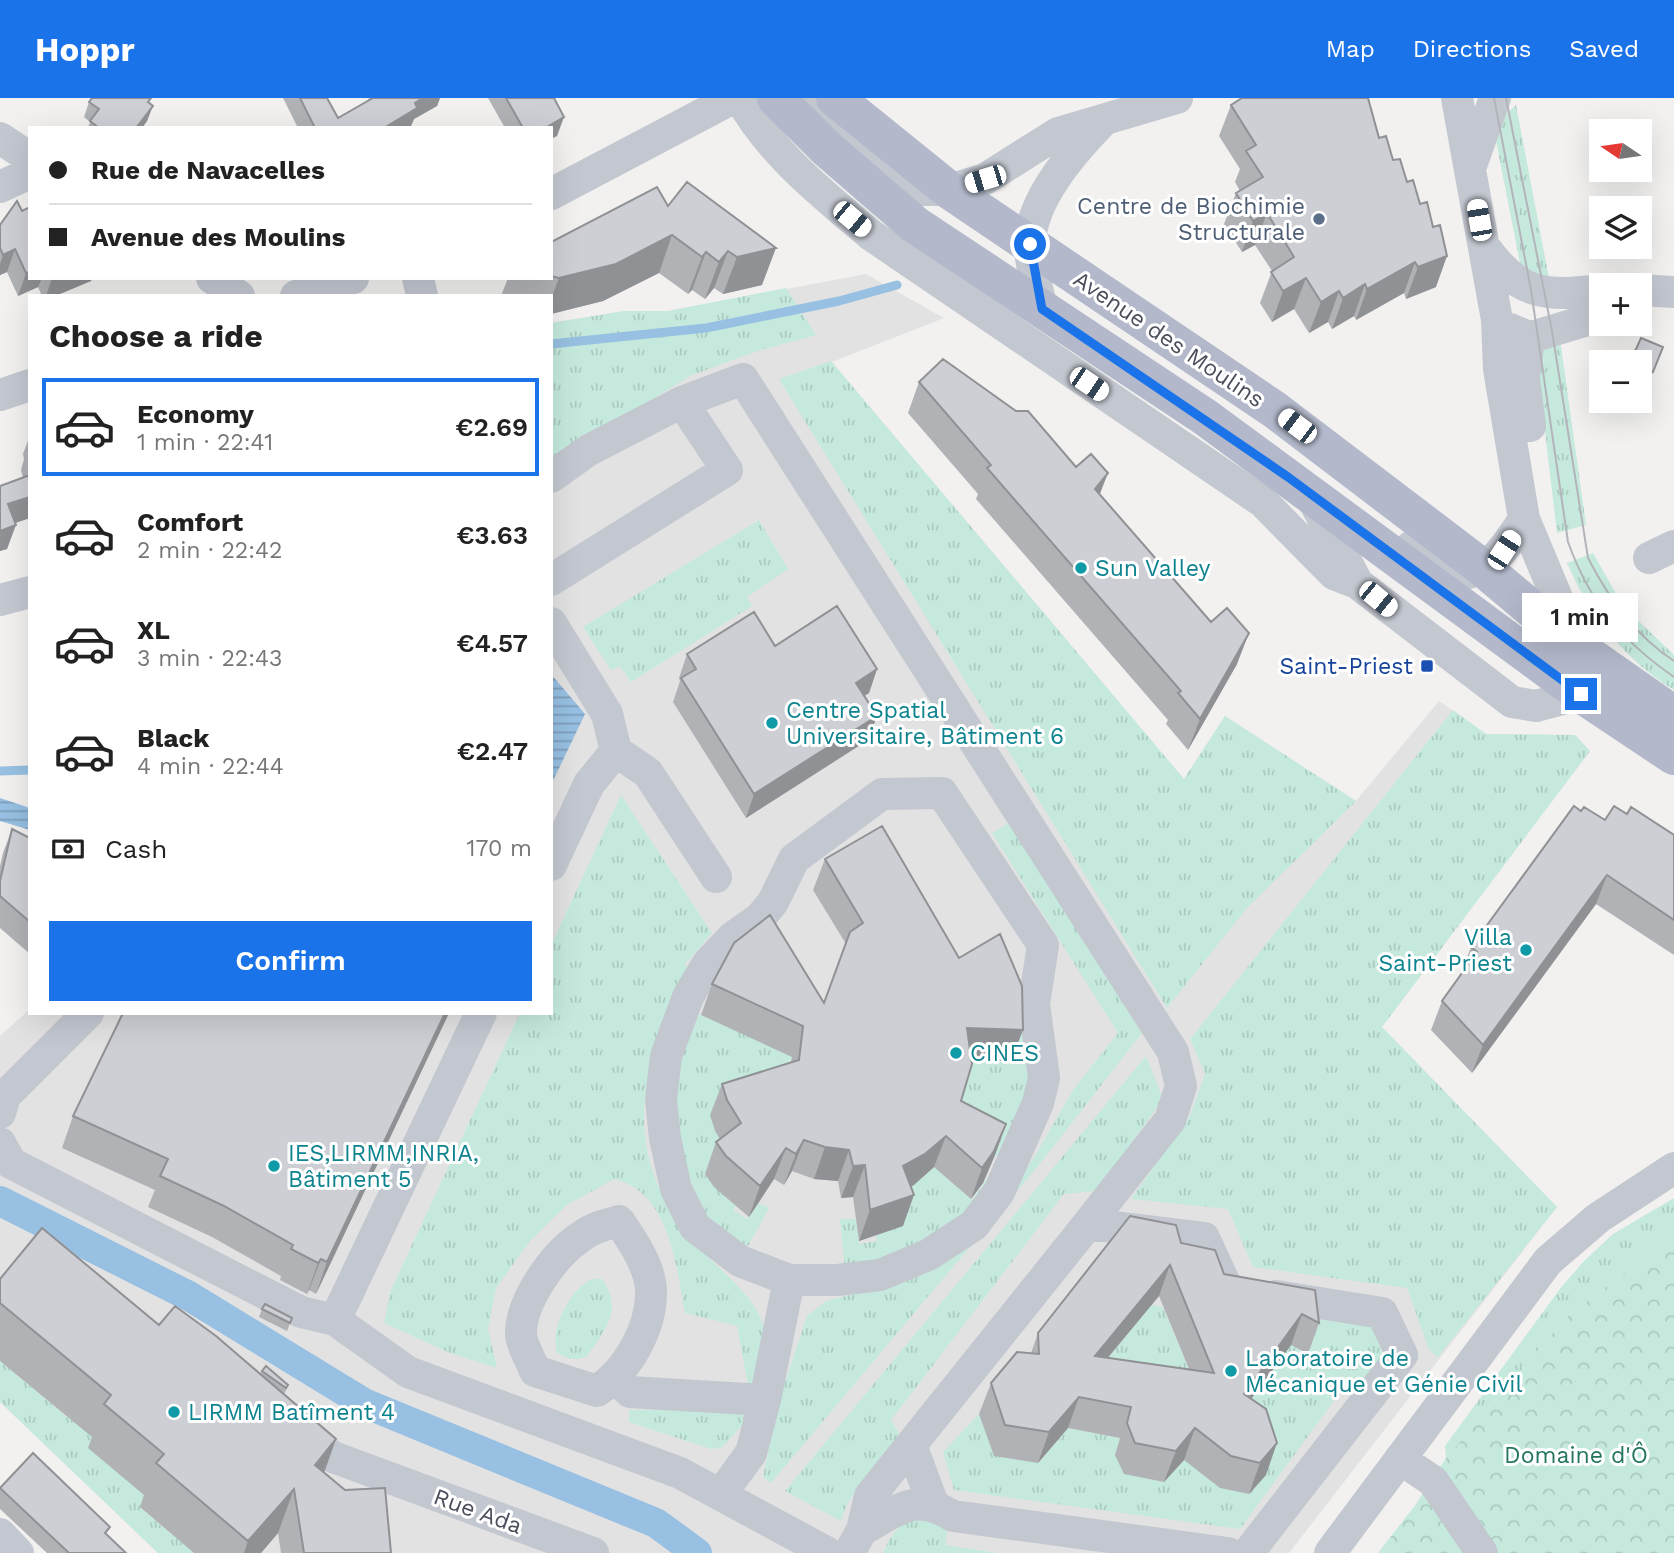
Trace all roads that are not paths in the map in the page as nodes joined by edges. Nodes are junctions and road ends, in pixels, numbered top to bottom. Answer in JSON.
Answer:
{"nodes":[{"id":1,"x":776,"y":98,"type":"edge"},
{"id":2,"x":802,"y":98,"type":"edge"},
{"id":3,"x":835,"y":98,"type":"edge"},
{"id":4,"x":1177,"y":98,"type":"edge"},
{"id":5,"x":1457,"y":98,"type":"edge"},
{"id":6,"x":1495,"y":98,"type":"edge"},
{"id":7,"x":732,"y":99,"type":"edge"},
{"id":8,"x":1102,"y":122,"type":"junction"},
{"id":9,"x":0,"y":138,"type":"edge"},
{"id":10,"x":28,"y":157,"type":"edge"},
{"id":11,"x":1470,"y":171,"type":"junction"},
{"id":12,"x":28,"y":174,"type":"edge"},
{"id":13,"x":0,"y":187,"type":"edge"},
{"id":14,"x":949,"y":190,"type":"junction"},
{"id":15,"x":553,"y":193,"type":"edge"},
{"id":16,"x":1030,"y":244,"type":"junction"},
{"id":17,"x":1483,"y":245,"type":"junction"},
{"id":18,"x":215,"y":280,"type":"edge"},
{"id":19,"x":347,"y":280,"type":"edge"},
{"id":20,"x":1589,"y":291,"type":"edge"},
{"id":21,"x":236,"y":294,"type":"edge"},
{"id":22,"x":302,"y":294,"type":"edge"},
{"id":23,"x":1042,"y":309,"type":"junction"},
{"id":24,"x":1497,"y":320,"type":"junction"},
{"id":25,"x":1589,"y":320,"type":"edge"},
{"id":26,"x":1529,"y":337,"type":"junction"},
{"id":27,"x":28,"y":386,"type":"edge"},
{"id":28,"x":0,"y":395,"type":"edge"},
{"id":29,"x":682,"y":402,"type":"junction"},
{"id":30,"x":1514,"y":465,"type":"junction"},
{"id":31,"x":553,"y":476,"type":"edge"},
{"id":32,"x":1309,"y":492,"type":"junction"},
{"id":33,"x":1524,"y":519,"type":"junction"},
{"id":34,"x":1485,"y":569,"type":"junction"},
{"id":35,"x":553,"y":579,"type":"edge"},
{"id":36,"x":1357,"y":583,"type":"junction"},
{"id":37,"x":28,"y":593,"type":"edge"},
{"id":38,"x":0,"y":600,"type":"edge"},
{"id":39,"x":553,"y":626,"type":"edge"},
{"id":40,"x":1577,"y":648,"type":"junction"},
{"id":41,"x":1581,"y":694,"type":"junction"},
{"id":42,"x":1674,"y":715,"type":"edge"},
{"id":43,"x":616,"y":751,"type":"junction"},
{"id":44,"x":1674,"y":757,"type":"edge"},
{"id":45,"x":553,"y":861,"type":"edge"},
{"id":46,"x":716,"y":877,"type":"dead end"},
{"id":47,"x":86,"y":1015,"type":"edge"},
{"id":48,"x":480,"y":1015,"type":"edge"},
{"id":49,"x":0,"y":1112,"type":"edge"},
{"id":50,"x":0,"y":1143,"type":"edge"},
{"id":51,"x":1674,"y":1168,"type":"edge"},
{"id":52,"x":1088,"y":1224,"type":"junction"},
{"id":53,"x":789,"y":1280,"type":"junction"},
{"id":54,"x":335,"y":1320,"type":"junction"},
{"id":55,"x":606,"y":1384,"type":"junction"},
{"id":56,"x":765,"y":1400,"type":"junction"},
{"id":57,"x":269,"y":1410,"type":"edge"},
{"id":58,"x":601,"y":1442,"type":"junction"},
{"id":59,"x":911,"y":1445,"type":"junction"},
{"id":60,"x":1399,"y":1460,"type":"junction"},
{"id":61,"x":721,"y":1494,"type":"junction"},
{"id":62,"x":933,"y":1504,"type":"junction"},
{"id":63,"x":0,"y":1534,"type":"edge"},
{"id":64,"x":856,"y":1541,"type":"edge"},
{"id":65,"x":18,"y":1553,"type":"edge"},
{"id":66,"x":593,"y":1553,"type":"edge"},
{"id":67,"x":828,"y":1553,"type":"edge"},
{"id":68,"x":1228,"y":1553,"type":"edge"},
{"id":69,"x":1248,"y":1553,"type":"edge"},
{"id":70,"x":1330,"y":1553,"type":"edge"},
{"id":71,"x":1482,"y":1553,"type":"edge"}],
"edges":[{"from":1,"to":23,"type":"main road","name":"Avenue des Moulins"},
{"from":2,"to":14,"type":"street"},
{"from":3,"to":14,"type":"main road","name":"Avenue des Moulins"},
{"from":4,"to":8,"type":"street"},
{"from":5,"to":11,"type":"street"},
{"from":6,"to":11,"type":"street"},
{"from":7,"to":15,"type":"street"},
{"from":7,"to":36,"type":"street","name":"Avenue des Moulins"},
{"from":8,"to":14,"type":"street"},
{"from":8,"to":16,"type":"street"},
{"from":9,"to":10,"type":"street"},
{"from":11,"to":17,"type":"street"},
{"from":12,"to":13,"type":"street"},
{"from":14,"to":16,"type":"main road","name":"Avenue des Moulins"},
{"from":16,"to":23,"type":"street"},
{"from":16,"to":34,"type":"main road","name":"Avenue des Moulins"},
{"from":17,"to":20,"type":"street"},
{"from":17,"to":24,"type":"street"},
{"from":18,"to":21,"type":"street"},
{"from":19,"to":22,"type":"street"},
{"from":23,"to":32,"type":"main road","name":"Avenue des Moulins"},
{"from":24,"to":26,"type":"street"},
{"from":24,"to":30,"type":"street"},
{"from":25,"to":26,"type":"street"},
{"from":26,"to":30,"type":"street"},
{"from":27,"to":28,"type":"street"},
{"from":29,"to":31,"type":"street"},
{"from":29,"to":35,"type":"street"},
{"from":29,"to":52,"type":"street"},
{"from":30,"to":33,"type":"street"},
{"from":32,"to":34,"type":"street","name":"Avenue des Moulins"},
{"from":32,"to":36,"type":"street","name":"Avenue des Moulins"},
{"from":32,"to":41,"type":"main road","name":"Avenue des Moulins"},
{"from":33,"to":34,"type":"street"},
{"from":33,"to":40,"type":"street"},
{"from":34,"to":40,"type":"main road","name":"Avenue des Moulins"},
{"from":36,"to":41,"type":"street","name":"Avenue des Moulins"},
{"from":37,"to":38,"type":"street"},
{"from":39,"to":43,"type":"street"},
{"from":40,"to":42,"type":"main road","name":"Avenue des Moulins"},
{"from":41,"to":44,"type":"main road","name":"Avenue des Moulins"},
{"from":43,"to":45,"type":"street"},
{"from":43,"to":46,"type":"street"},
{"from":47,"to":49,"type":"street"},
{"from":48,"to":54,"type":"street"},
{"from":50,"to":54,"type":"street"},
{"from":51,"to":60,"type":"street"},
{"from":52,"to":59,"type":"street"},
{"from":52,"to":69,"type":"street"},
{"from":53,"to":53,"type":"street"},
{"from":53,"to":56,"type":"street"},
{"from":54,"to":58,"type":"street"},
{"from":55,"to":55,"type":"street"},
{"from":55,"to":56,"type":"street"},
{"from":55,"to":58,"type":"street"},
{"from":56,"to":61,"type":"street"},
{"from":57,"to":66,"type":"street","name":"Rue Ada"},
{"from":58,"to":61,"type":"street"},
{"from":59,"to":62,"type":"street"},
{"from":59,"to":64,"type":"street"},
{"from":60,"to":70,"type":"street"},
{"from":60,"to":71,"type":"street"},
{"from":61,"to":67,"type":"street"},
{"from":62,"to":64,"type":"street"},
{"from":62,"to":68,"type":"street"},
{"from":63,"to":65,"type":"street"}]}
